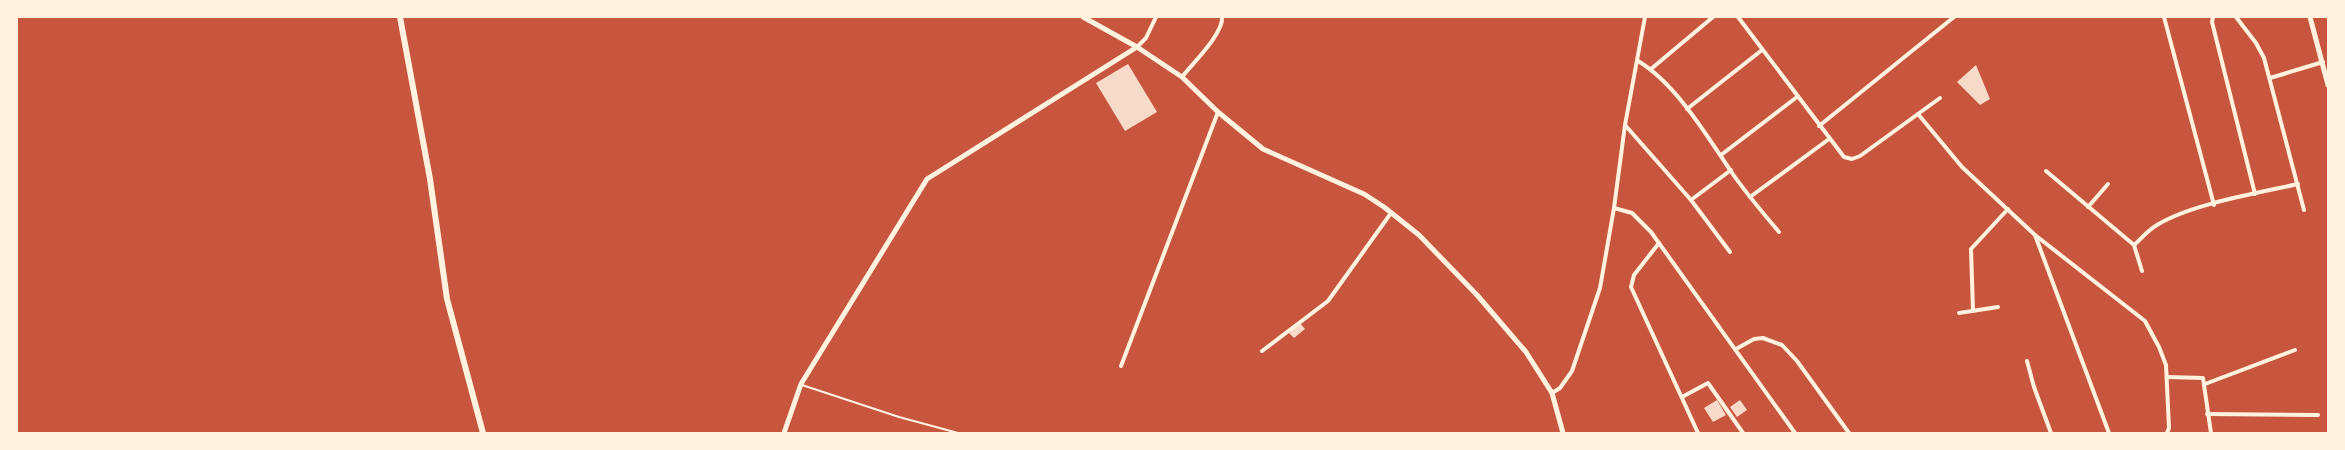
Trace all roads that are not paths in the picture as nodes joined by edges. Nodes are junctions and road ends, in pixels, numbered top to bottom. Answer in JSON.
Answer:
{"nodes":[{"id":1,"x":400,"y":17,"type":"edge"},
{"id":2,"x":1083,"y":17,"type":"edge"},
{"id":3,"x":1156,"y":17,"type":"edge"},
{"id":4,"x":1222,"y":17,"type":"edge"},
{"id":5,"x":1645,"y":17,"type":"edge"},
{"id":6,"x":1713,"y":17,"type":"edge"},
{"id":7,"x":1738,"y":17,"type":"edge"},
{"id":8,"x":1954,"y":17,"type":"edge"},
{"id":9,"x":2164,"y":17,"type":"edge"},
{"id":10,"x":2213,"y":17,"type":"edge"},
{"id":11,"x":2236,"y":17,"type":"edge"},
{"id":12,"x":2310,"y":17,"type":"edge"},
{"id":13,"x":1137,"y":47,"type":"junction"},
{"id":14,"x":1762,"y":50,"type":"junction"},
{"id":15,"x":1638,"y":61,"type":"junction"},
{"id":16,"x":2323,"y":62,"type":"junction"},
{"id":17,"x":1651,"y":69,"type":"junction"},
{"id":18,"x":1182,"y":77,"type":"junction"},
{"id":19,"x":2270,"y":78,"type":"junction"},
{"id":20,"x":2328,"y":85,"type":"edge"},
{"id":21,"x":1797,"y":97,"type":"junction"},
{"id":22,"x":1940,"y":98,"type":"dead end"},
{"id":23,"x":1687,"y":109,"type":"junction"},
{"id":24,"x":1218,"y":112,"type":"junction"},
{"id":25,"x":1918,"y":114,"type":"junction"},
{"id":26,"x":1625,"y":124,"type":"junction"},
{"id":27,"x":1819,"y":126,"type":"junction"},
{"id":28,"x":1829,"y":139,"type":"junction"},
{"id":29,"x":1721,"y":155,"type":"junction"},
{"id":30,"x":1730,"y":170,"type":"junction"},
{"id":31,"x":2046,"y":172,"type":"dead end"},
{"id":32,"x":2108,"y":184,"type":"dead end"},
{"id":33,"x":2298,"y":184,"type":"junction"},
{"id":34,"x":2255,"y":194,"type":"junction"},
{"id":35,"x":1750,"y":197,"type":"junction"},
{"id":36,"x":1690,"y":200,"type":"junction"},
{"id":37,"x":2214,"y":205,"type":"junction"},
{"id":38,"x":2088,"y":207,"type":"junction"},
{"id":39,"x":1614,"y":208,"type":"junction"},
{"id":40,"x":2008,"y":209,"type":"junction"},
{"id":41,"x":2304,"y":210,"type":"dead end"},
{"id":42,"x":1391,"y":213,"type":"junction"},
{"id":43,"x":1779,"y":232,"type":"dead end"},
{"id":44,"x":2035,"y":235,"type":"junction"},
{"id":45,"x":1659,"y":243,"type":"junction"},
{"id":46,"x":2134,"y":245,"type":"junction"},
{"id":47,"x":1730,"y":252,"type":"dead end"},
{"id":48,"x":2142,"y":271,"type":"dead end"},
{"id":49,"x":1998,"y":307,"type":"dead end"},
{"id":50,"x":1973,"y":311,"type":"junction"},
{"id":51,"x":1959,"y":314,"type":"dead end"},
{"id":52,"x":1736,"y":349,"type":"junction"},
{"id":53,"x":2295,"y":350,"type":"dead end"},
{"id":54,"x":1262,"y":351,"type":"dead end"},
{"id":55,"x":2027,"y":361,"type":"dead end"},
{"id":56,"x":1121,"y":366,"type":"dead end"},
{"id":57,"x":2167,"y":377,"type":"junction"},
{"id":58,"x":801,"y":384,"type":"junction"},
{"id":59,"x":2205,"y":384,"type":"junction"},
{"id":60,"x":1552,"y":393,"type":"junction"},
{"id":61,"x":1682,"y":397,"type":"junction"},
{"id":62,"x":2207,"y":414,"type":"junction"},
{"id":63,"x":2318,"y":415,"type":"dead end"},
{"id":64,"x":483,"y":433,"type":"edge"},
{"id":65,"x":784,"y":433,"type":"edge"},
{"id":66,"x":958,"y":433,"type":"edge"},
{"id":67,"x":1563,"y":433,"type":"edge"},
{"id":68,"x":1698,"y":433,"type":"edge"},
{"id":69,"x":1743,"y":433,"type":"edge"},
{"id":70,"x":1795,"y":433,"type":"edge"},
{"id":71,"x":1849,"y":433,"type":"edge"},
{"id":72,"x":2051,"y":433,"type":"edge"},
{"id":73,"x":2109,"y":433,"type":"edge"},
{"id":74,"x":2167,"y":433,"type":"edge"},
{"id":75,"x":2211,"y":433,"type":"edge"}],
"edges":[{"from":1,"to":64,"type":"main road"},
{"from":2,"to":13,"type":"street"},
{"from":3,"to":13,"type":"street"},
{"from":4,"to":18,"type":"street"},
{"from":5,"to":15,"type":"street"},
{"from":6,"to":17,"type":"street"},
{"from":7,"to":14,"type":"street"},
{"from":8,"to":27,"type":"street"},
{"from":9,"to":37,"type":"street"},
{"from":10,"to":34,"type":"street"},
{"from":11,"to":19,"type":"street"},
{"from":12,"to":16,"type":"street"},
{"from":13,"to":18,"type":"street"},
{"from":13,"to":58,"type":"street"},
{"from":14,"to":21,"type":"street"},
{"from":14,"to":23,"type":"street"},
{"from":15,"to":17,"type":"street"},
{"from":15,"to":26,"type":"street"},
{"from":16,"to":19,"type":"street"},
{"from":16,"to":20,"type":"street"},
{"from":17,"to":23,"type":"street"},
{"from":18,"to":24,"type":"street"},
{"from":19,"to":33,"type":"street"},
{"from":21,"to":27,"type":"street"},
{"from":21,"to":29,"type":"street"},
{"from":22,"to":25,"type":"street"},
{"from":23,"to":29,"type":"street"},
{"from":24,"to":42,"type":"street"},
{"from":24,"to":56,"type":"street"},
{"from":25,"to":28,"type":"street"},
{"from":25,"to":40,"type":"street"},
{"from":26,"to":36,"type":"street"},
{"from":26,"to":39,"type":"street"},
{"from":27,"to":28,"type":"street"},
{"from":28,"to":35,"type":"street"},
{"from":29,"to":30,"type":"street"},
{"from":30,"to":35,"type":"street"},
{"from":30,"to":36,"type":"street"},
{"from":31,"to":38,"type":"street"},
{"from":32,"to":38,"type":"street"},
{"from":33,"to":34,"type":"street"},
{"from":33,"to":41,"type":"street"},
{"from":34,"to":37,"type":"street"},
{"from":35,"to":43,"type":"street"},
{"from":36,"to":47,"type":"street"},
{"from":37,"to":46,"type":"street"},
{"from":38,"to":46,"type":"street"},
{"from":39,"to":45,"type":"street"},
{"from":39,"to":60,"type":"street"},
{"from":40,"to":44,"type":"street"},
{"from":40,"to":50,"type":"street"},
{"from":42,"to":54,"type":"street"},
{"from":42,"to":60,"type":"street"},
{"from":44,"to":57,"type":"street"},
{"from":44,"to":73,"type":"street"},
{"from":45,"to":52,"type":"street"},
{"from":45,"to":61,"type":"street"},
{"from":46,"to":48,"type":"street"},
{"from":49,"to":50,"type":"street"},
{"from":50,"to":51,"type":"street"},
{"from":52,"to":70,"type":"street"},
{"from":52,"to":71,"type":"street"},
{"from":53,"to":59,"type":"street"},
{"from":55,"to":72,"type":"street"},
{"from":57,"to":59,"type":"street"},
{"from":57,"to":74,"type":"street"},
{"from":58,"to":65,"type":"street"},
{"from":58,"to":66,"type":"lane"},
{"from":59,"to":62,"type":"street"},
{"from":60,"to":67,"type":"street"},
{"from":61,"to":68,"type":"street"},
{"from":61,"to":69,"type":"street"},
{"from":62,"to":63,"type":"street"},
{"from":62,"to":75,"type":"street"}]}
